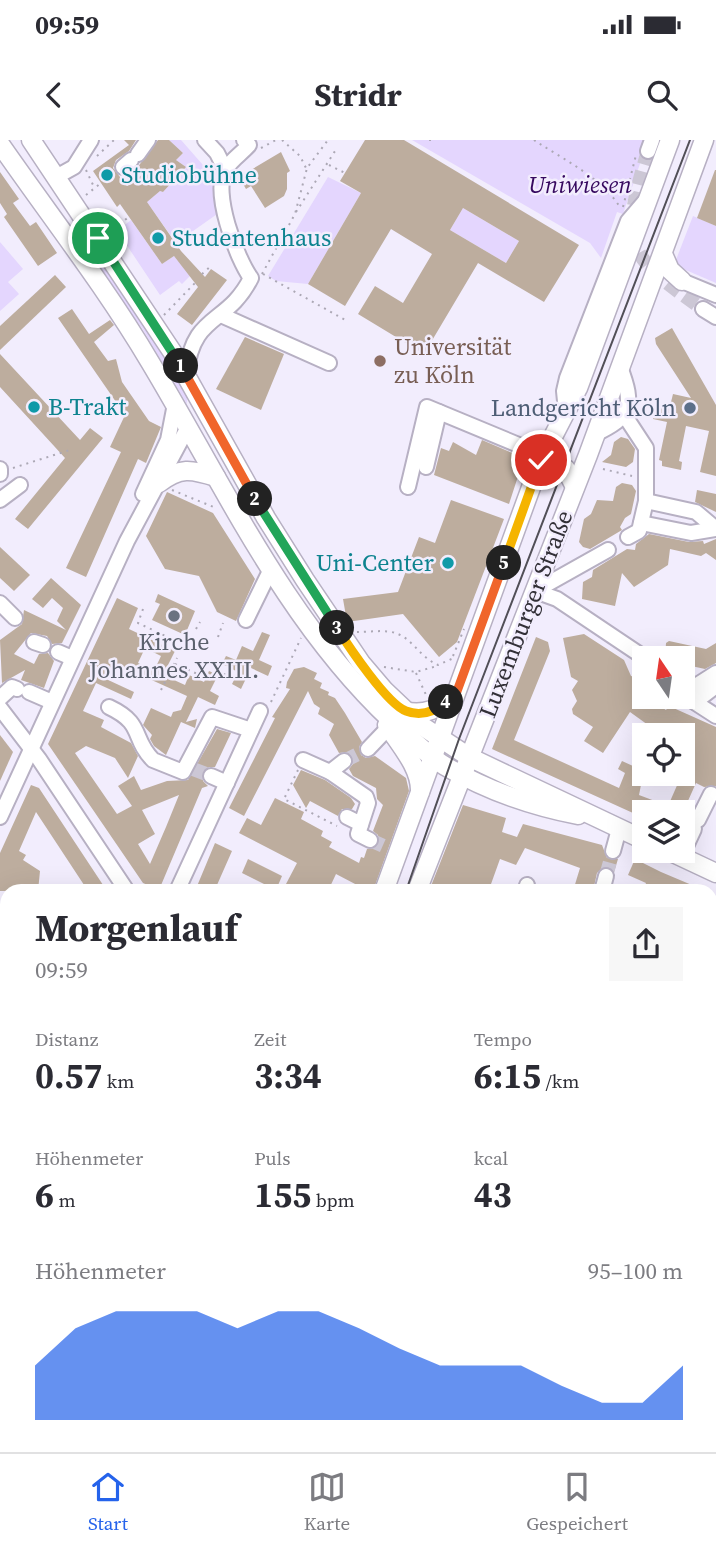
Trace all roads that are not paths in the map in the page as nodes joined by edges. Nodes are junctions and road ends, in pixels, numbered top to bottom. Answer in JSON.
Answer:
{"nodes":[{"id":1,"x":31,"y":140,"type":"edge"},
{"id":2,"x":91,"y":140,"type":"edge"},
{"id":3,"x":148,"y":140,"type":"edge"},
{"id":4,"x":205,"y":140,"type":"edge"},
{"id":5,"x":670,"y":140,"type":"edge"},
{"id":6,"x":704,"y":140,"type":"edge"},
{"id":7,"x":247,"y":143,"type":"edge"},
{"id":8,"x":0,"y":144,"type":"edge"},
{"id":9,"x":131,"y":160,"type":"dead end"},
{"id":10,"x":225,"y":169,"type":"junction"},
{"id":11,"x":56,"y":177,"type":"junction"},
{"id":12,"x":71,"y":200,"type":"junction"},
{"id":13,"x":40,"y":201,"type":"junction"},
{"id":14,"x":663,"y":254,"type":"junction"},
{"id":15,"x":111,"y":258,"type":"junction"},
{"id":16,"x":92,"y":275,"type":"junction"},
{"id":17,"x":682,"y":281,"type":"junction"},
{"id":18,"x":650,"y":289,"type":"junction"},
{"id":19,"x":716,"y":295,"type":"edge"},
{"id":20,"x":221,"y":315,"type":"junction"},
{"id":21,"x":329,"y":363,"type":"dead end"},
{"id":22,"x":620,"y":367,"type":"junction"},
{"id":23,"x":186,"y":374,"type":"junction"},
{"id":24,"x":200,"y":399,"type":"junction"},
{"id":25,"x":175,"y":404,"type":"junction"},
{"id":26,"x":433,"y":409,"type":"junction"},
{"id":27,"x":625,"y":416,"type":"junction"},
{"id":28,"x":188,"y":427,"type":"junction"},
{"id":29,"x":595,"y":434,"type":"junction"},
{"id":30,"x":541,"y":460,"type":"junction"},
{"id":31,"x":426,"y":467,"type":"dead end"},
{"id":32,"x":216,"y":477,"type":"junction"},
{"id":33,"x":159,"y":483,"type":"junction"},
{"id":34,"x":20,"y":485,"type":"dead end"},
{"id":35,"x":408,"y":487,"type":"dead end"},
{"id":36,"x":575,"y":487,"type":"junction"},
{"id":37,"x":0,"y":499,"type":"edge"},
{"id":38,"x":646,"y":501,"type":"junction"},
{"id":39,"x":266,"y":518,"type":"junction"},
{"id":40,"x":240,"y":519,"type":"junction"},
{"id":41,"x":640,"y":523,"type":"junction"},
{"id":42,"x":716,"y":529,"type":"edge"},
{"id":43,"x":628,"y":537,"type":"dead end"},
{"id":44,"x":127,"y":541,"type":"junction"},
{"id":45,"x":608,"y":550,"type":"dead end"},
{"id":46,"x":271,"y":569,"type":"junction"},
{"id":47,"x":536,"y":591,"type":"junction"},
{"id":48,"x":0,"y":603,"type":"edge"},
{"id":49,"x":15,"y":618,"type":"dead end"},
{"id":50,"x":246,"y":620,"type":"dead end"},
{"id":51,"x":632,"y":649,"type":"edge"},
{"id":52,"x":716,"y":673,"type":"edge"},
{"id":53,"x":716,"y":686,"type":"edge"},
{"id":54,"x":695,"y":690,"type":"edge"},
{"id":55,"x":456,"y":694,"type":"junction"},
{"id":56,"x":695,"y":694,"type":"edge"},
{"id":57,"x":0,"y":698,"type":"edge"},
{"id":58,"x":52,"y":702,"type":"junction"},
{"id":59,"x":695,"y":702,"type":"edge"},
{"id":60,"x":374,"y":704,"type":"junction"},
{"id":61,"x":109,"y":707,"type":"dead end"},
{"id":62,"x":0,"y":708,"type":"edge"},
{"id":63,"x":260,"y":711,"type":"road end"},
{"id":64,"x":403,"y":711,"type":"junction"},
{"id":65,"x":45,"y":716,"type":"junction"},
{"id":66,"x":716,"y":716,"type":"edge"},
{"id":67,"x":11,"y":722,"type":"junction"},
{"id":68,"x":389,"y":727,"type":"junction"},
{"id":69,"x":251,"y":730,"type":"junction"},
{"id":70,"x":440,"y":739,"type":"junction"},
{"id":71,"x":30,"y":747,"type":"junction"},
{"id":72,"x":368,"y":749,"type":"tunnel mouth"},
{"id":73,"x":434,"y":758,"type":"junction"},
{"id":74,"x":303,"y":760,"type":"road end"},
{"id":75,"x":344,"y":761,"type":"tunnel mouth"},
{"id":76,"x":477,"y":761,"type":"junction"},
{"id":77,"x":330,"y":772,"type":"junction"},
{"id":78,"x":211,"y":776,"type":"tunnel mouth"},
{"id":79,"x":470,"y":780,"type":"junction"},
{"id":80,"x":227,"y":783,"type":"junction"},
{"id":81,"x":710,"y":794,"type":"dead end"},
{"id":82,"x":419,"y":798,"type":"junction"},
{"id":83,"x":0,"y":817,"type":"edge"},
{"id":84,"x":592,"y":817,"type":"junction"},
{"id":85,"x":342,"y":822,"type":"road end"},
{"id":86,"x":361,"y":824,"type":"junction"},
{"id":87,"x":695,"y":826,"type":"edge"},
{"id":88,"x":619,"y":829,"type":"junction"},
{"id":89,"x":632,"y":835,"type":"edge"},
{"id":90,"x":370,"y":840,"type":"tunnel mouth"},
{"id":91,"x":613,"y":851,"type":"tunnel mouth"},
{"id":92,"x":694,"y":863,"type":"edge"},
{"id":93,"x":716,"y":873,"type":"edge"},
{"id":94,"x":606,"y":876,"type":"tunnel mouth"},
{"id":95,"x":122,"y":884,"type":"edge"},
{"id":96,"x":180,"y":884,"type":"edge"},
{"id":97,"x":386,"y":884,"type":"edge"},
{"id":98,"x":420,"y":884,"type":"edge"},
{"id":99,"x":604,"y":884,"type":"edge"}],
"edges":[{"from":1,"to":11,"type":"main road"},
{"from":2,"to":11,"type":"street"},
{"from":3,"to":9,"type":"street"},
{"from":4,"to":10,"type":"street"},
{"from":5,"to":30,"type":"main road","name":"Luxemburger Straße"},
{"from":6,"to":14,"type":"main road","name":"Luxemburger Straße"},
{"from":7,"to":10,"type":"street"},
{"from":8,"to":13,"type":"main road"},
{"from":10,"to":20,"type":"street"},
{"from":11,"to":12,"type":"main road"},
{"from":12,"to":13,"type":"main road"},
{"from":12,"to":15,"type":"main road"},
{"from":13,"to":16,"type":"main road"},
{"from":14,"to":17,"type":"main road"},
{"from":14,"to":18,"type":"main road","name":"Luxemburger Straße"},
{"from":15,"to":16,"type":"main road"},
{"from":15,"to":23,"type":"main road"},
{"from":16,"to":25,"type":"main road"},
{"from":17,"to":18,"type":"main road"},
{"from":17,"to":19,"type":"street"},
{"from":18,"to":22,"type":"main road","name":"Luxemburger Straße"},
{"from":20,"to":21,"type":"street"},
{"from":20,"to":23,"type":"street"},
{"from":22,"to":27,"type":"street"},
{"from":22,"to":29,"type":"main road","name":"Luxemburger Straße"},
{"from":23,"to":24,"type":"main road"},
{"from":24,"to":28,"type":"main road"},
{"from":24,"to":39,"type":"main road"},
{"from":25,"to":28,"type":"main road"},
{"from":25,"to":44,"type":"street"},
{"from":26,"to":30,"type":"street"},
{"from":26,"to":31,"type":"street"},
{"from":26,"to":35,"type":"street"},
{"from":27,"to":29,"type":"street"},
{"from":27,"to":38,"type":"street"},
{"from":28,"to":32,"type":"main road"},
{"from":28,"to":33,"type":"street"},
{"from":29,"to":36,"type":"main road","name":"Luxemburger Straße"},
{"from":30,"to":36,"type":"main road"},
{"from":30,"to":55,"type":"main road","name":"Luxemburger Straße"},
{"from":32,"to":33,"type":"main road"},
{"from":32,"to":40,"type":"main road"},
{"from":33,"to":44,"type":"street"},
{"from":34,"to":37,"type":"street"},
{"from":36,"to":47,"type":"main road","name":"Luxemburger Straße"},
{"from":38,"to":41,"type":"street"},
{"from":38,"to":42,"type":"street"},
{"from":39,"to":40,"type":"main road"},
{"from":39,"to":64,"type":"main road"},
{"from":40,"to":46,"type":"main road"},
{"from":41,"to":42,"type":"street"},
{"from":41,"to":43,"type":"street"},
{"from":44,"to":58,"type":"street"},
{"from":45,"to":47,"type":"street"},
{"from":46,"to":50,"type":"street"},
{"from":46,"to":60,"type":"main road"},
{"from":47,"to":51,"type":"street"},
{"from":47,"to":76,"type":"main road","name":"Luxemburger Straße"},
{"from":48,"to":49,"type":"street"},
{"from":52,"to":54,"type":"street"},
{"from":53,"to":56,"type":"street"},
{"from":55,"to":64,"type":"main road"},
{"from":55,"to":70,"type":"main road","name":"Luxemburger Straße"},
{"from":57,"to":58,"type":"street"},
{"from":58,"to":65,"type":"street"},
{"from":59,"to":66,"type":"street"},
{"from":60,"to":68,"type":"main road"},
{"from":60,"to":73,"type":"main road"},
{"from":61,"to":69,"type":"street"},
{"from":62,"to":67,"type":"street"},
{"from":63,"to":69,"type":"street"},
{"from":64,"to":70,"type":"main road"},
{"from":65,"to":67,"type":"street"},
{"from":65,"to":71,"type":"street"},
{"from":67,"to":71,"type":"street"},
{"from":68,"to":72,"type":"street"},
{"from":68,"to":82,"type":"main road"},
{"from":69,"to":80,"type":"street"},
{"from":70,"to":73,"type":"main road","name":"Luxemburger Straße"},
{"from":70,"to":76,"type":"main road"},
{"from":71,"to":83,"type":"street"},
{"from":71,"to":95,"type":"street"},
{"from":73,"to":76,"type":"main road"},
{"from":73,"to":79,"type":"main road"},
{"from":73,"to":82,"type":"main road","name":"Luxemburger Straße"},
{"from":74,"to":77,"type":"street"},
{"from":75,"to":77,"type":"street"},
{"from":76,"to":79,"type":"main road","name":"Luxemburger Straße"},
{"from":76,"to":84,"type":"main road"},
{"from":77,"to":86,"type":"street"},
{"from":78,"to":80,"type":"street"},
{"from":79,"to":84,"type":"main road"},
{"from":79,"to":98,"type":"main road","name":"Luxemburger Straße"},
{"from":80,"to":96,"type":"street"},
{"from":81,"to":87,"type":"street"},
{"from":82,"to":97,"type":"main road","name":"Luxemburger Straße"},
{"from":84,"to":88,"type":"main road"},
{"from":85,"to":86,"type":"street"},
{"from":86,"to":90,"type":"street"},
{"from":88,"to":89,"type":"main road"},
{"from":88,"to":91,"type":"street"},
{"from":92,"to":93,"type":"main road"},
{"from":94,"to":99,"type":"street"}]}
